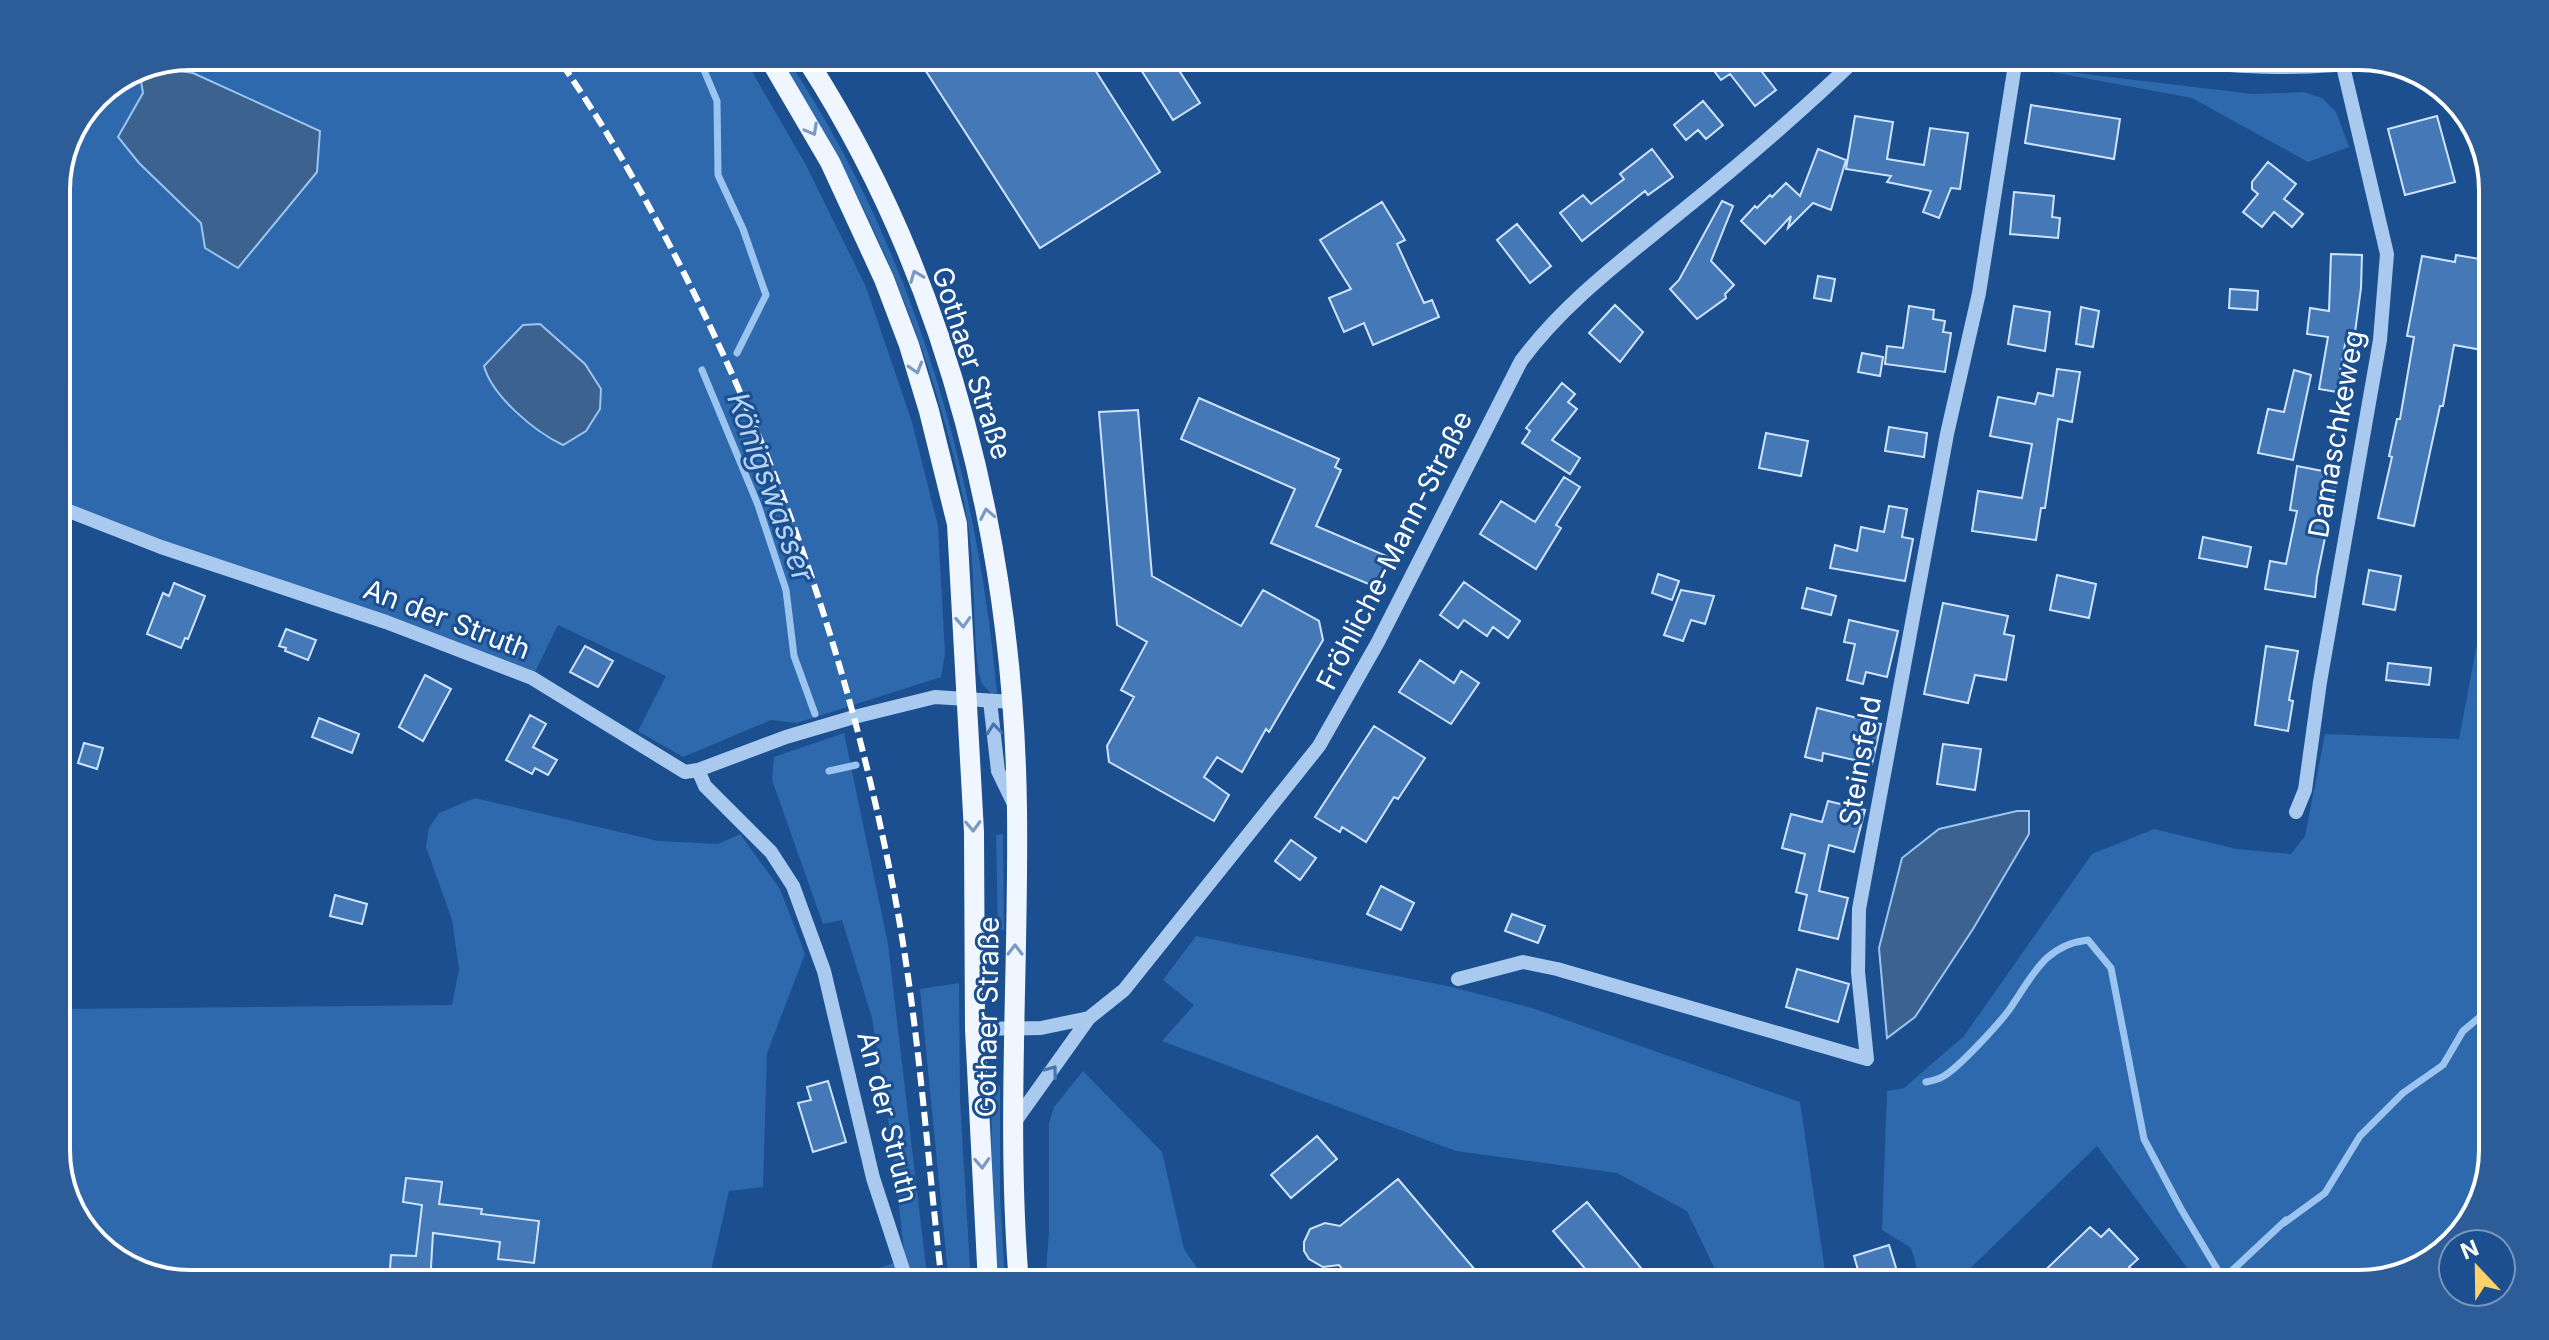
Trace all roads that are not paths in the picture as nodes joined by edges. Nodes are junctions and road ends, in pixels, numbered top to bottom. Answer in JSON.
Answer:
{"nodes":[{"id":1,"x":776,"y":70,"type":"edge"},
{"id":2,"x":813,"y":70,"type":"edge"},
{"id":3,"x":1844,"y":70,"type":"edge"},
{"id":4,"x":2014,"y":70,"type":"edge"},
{"id":5,"x":2344,"y":70,"type":"edge"},
{"id":6,"x":70,"y":511,"type":"edge"},
{"id":7,"x":968,"y":699,"type":"junction"},
{"id":8,"x":990,"y":701,"type":"junction"},
{"id":9,"x":1012,"y":702,"type":"junction"},
{"id":10,"x":698,"y":770,"type":"junction"},
{"id":11,"x":1017,"y":810,"type":"junction"},
{"id":12,"x":2296,"y":812,"type":"dead end"},
{"id":13,"x":1458,"y":979,"type":"dead end"},
{"id":14,"x":1089,"y":1018,"type":"junction"},
{"id":15,"x":1016,"y":1028,"type":"junction"},
{"id":16,"x":975,"y":1029,"type":"junction"},
{"id":17,"x":1014,"y":1124,"type":"junction"},
{"id":18,"x":903,"y":1270,"type":"edge"},
{"id":19,"x":988,"y":1270,"type":"edge"},
{"id":20,"x":1018,"y":1270,"type":"edge"}],
"edges":[{"from":1,"to":7,"type":"main road","name":"Gothaer Straße","one_way":true},
{"from":9,"to":2,"type":"main road","name":"Gothaer Straße","one_way":true},
{"from":3,"to":14,"type":"street","name":"Fröhliche-Mann-Straße"},
{"from":4,"to":13,"type":"street","name":"Steinsfeld"},
{"from":5,"to":12,"type":"street","name":"Damaschkeweg"},
{"from":6,"to":10,"type":"street","name":"An der Struth"},
{"from":7,"to":8,"type":"street"},
{"from":7,"to":10,"type":"street"},
{"from":7,"to":16,"type":"main road","name":"Gothaer Straße","one_way":true},
{"from":8,"to":9,"type":"street"},
{"from":11,"to":8,"type":"street","one_way":true},
{"from":9,"to":11,"type":"main road","name":"Gothaer Straße"},
{"from":10,"to":18,"type":"street","name":"An der Struth"},
{"from":15,"to":11,"type":"main road","name":"Gothaer Straße","one_way":true},
{"from":14,"to":15,"type":"street","name":"Fröhliche-Mann-Straße"},
{"from":17,"to":14,"type":"street","one_way":true},
{"from":15,"to":16,"type":"street","name":"Fröhliche-Mann-Straße"},
{"from":15,"to":17,"type":"main road","name":"Gothaer Straße"},
{"from":16,"to":19,"type":"main road","name":"Gothaer Straße","one_way":true},
{"from":17,"to":20,"type":"main road","name":"Gothaer Straße"}]}
